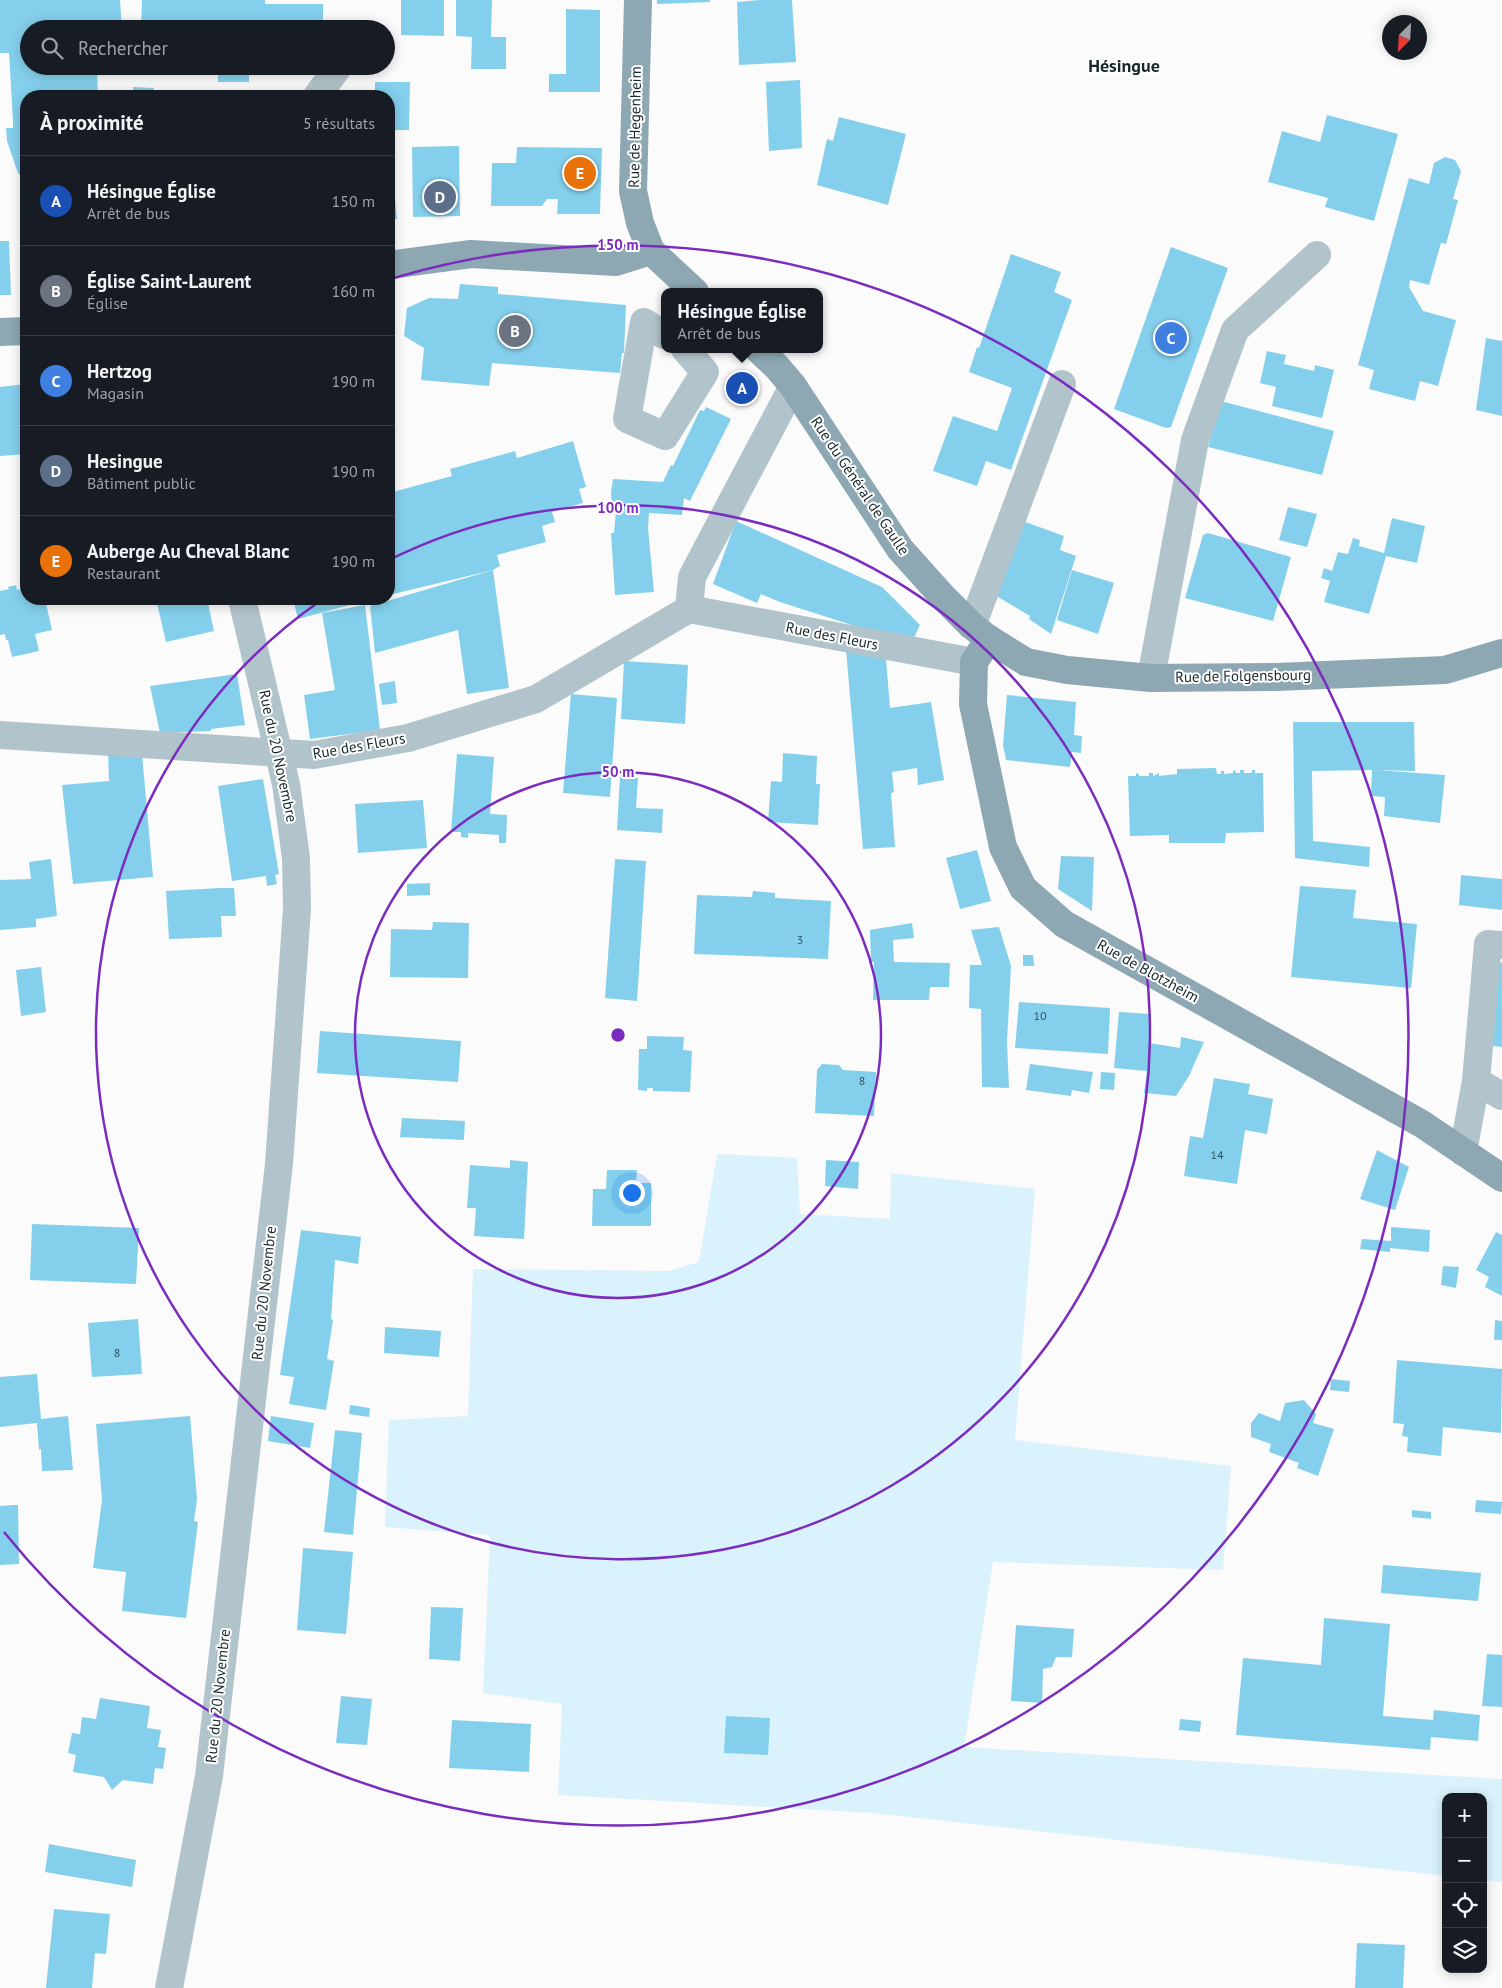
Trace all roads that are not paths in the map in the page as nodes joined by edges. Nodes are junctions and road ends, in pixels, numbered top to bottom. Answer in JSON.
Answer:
{"nodes":[{"id":1,"x":638,"y":0,"type":"edge"},
{"id":2,"x":332,"y":75,"type":"edge"},
{"id":3,"x":321,"y":90,"type":"edge"},
{"id":4,"x":651,"y":251,"type":"junction"},
{"id":5,"x":1317,"y":255,"type":"dead end"},
{"id":6,"x":395,"y":264,"type":"edge"},
{"id":7,"x":691,"y":288,"type":"edge"},
{"id":8,"x":20,"y":331,"type":"edge"},
{"id":9,"x":0,"y":332,"type":"edge"},
{"id":10,"x":661,"y":333,"type":"edge"},
{"id":11,"x":688,"y":353,"type":"edge"},
{"id":12,"x":762,"y":353,"type":"edge"},
{"id":13,"x":1062,"y":384,"type":"dead end"},
{"id":14,"x":794,"y":386,"type":"junction"},
{"id":15,"x":243,"y":605,"type":"edge"},
{"id":16,"x":689,"y":609,"type":"junction"},
{"id":17,"x":980,"y":633,"type":"junction"},
{"id":18,"x":1502,"y":653,"type":"edge"},
{"id":19,"x":974,"y":662,"type":"junction"},
{"id":20,"x":1150,"y":678,"type":"junction"},
{"id":21,"x":0,"y":735,"type":"edge"},
{"id":22,"x":279,"y":753,"type":"junction"},
{"id":23,"x":1502,"y":945,"type":"edge"},
{"id":24,"x":1476,"y":1081,"type":"junction"},
{"id":25,"x":1502,"y":1096,"type":"edge"},
{"id":26,"x":1463,"y":1152,"type":"junction"},
{"id":27,"x":1502,"y":1178,"type":"edge"},
{"id":28,"x":169,"y":1988,"type":"edge"}],
"edges":[{"from":1,"to":4,"type":"main road","name":"Rue de Hegenheim"},
{"from":2,"to":3,"type":"street"},
{"from":4,"to":6,"type":"main road"},
{"from":4,"to":7,"type":"main road"},
{"from":5,"to":20,"type":"street"},
{"from":8,"to":9,"type":"main road"},
{"from":10,"to":11,"type":"street"},
{"from":12,"to":14,"type":"main road","name":"Rue du Général de Gaulle"},
{"from":13,"to":17,"type":"street"},
{"from":14,"to":16,"type":"street"},
{"from":14,"to":17,"type":"main road","name":"Rue du Général de Gaulle"},
{"from":15,"to":22,"type":"street","name":"Rue du 20 Novembre"},
{"from":16,"to":19,"type":"street","name":"Rue des Fleurs"},
{"from":16,"to":22,"type":"street","name":"Rue des Fleurs"},
{"from":17,"to":19,"type":"main road"},
{"from":17,"to":20,"type":"main road","name":"Rue de Folgensbourg"},
{"from":18,"to":20,"type":"main road","name":"Rue de Folgensbourg"},
{"from":19,"to":26,"type":"main road","name":"Rue de Blotzheim"},
{"from":21,"to":22,"type":"street","name":"Rue des Fleurs"},
{"from":22,"to":28,"type":"street","name":"Rue du 20 Novembre"},
{"from":23,"to":24,"type":"street"},
{"from":24,"to":25,"type":"street"},
{"from":24,"to":26,"type":"street"},
{"from":26,"to":27,"type":"main road","name":"Rue de Blotzheim"}]}
